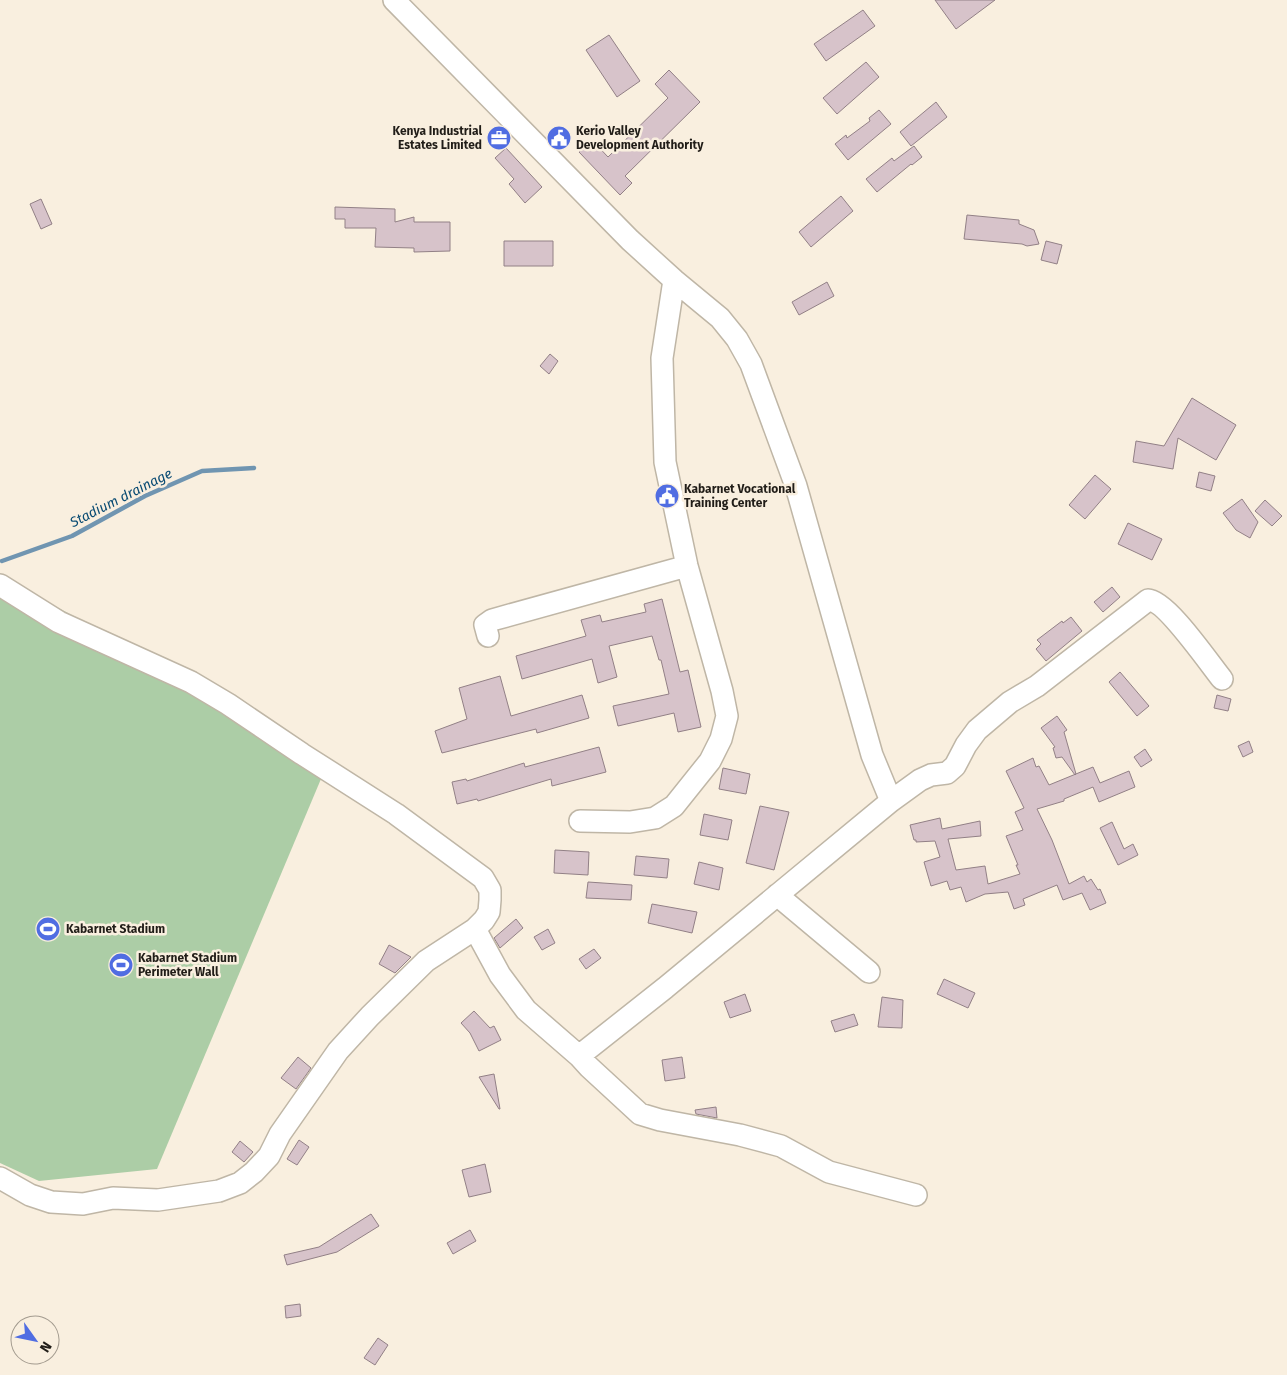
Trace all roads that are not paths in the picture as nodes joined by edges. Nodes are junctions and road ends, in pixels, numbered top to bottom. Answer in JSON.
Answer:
{"nodes":[{"id":1,"x":394,"y":0,"type":"edge"},
{"id":2,"x":674,"y":280,"type":"junction"},
{"id":3,"x":687,"y":566,"type":"junction"},
{"id":4,"x":0,"y":585,"type":"edge"},
{"id":5,"x":488,"y":636,"type":"dead end"},
{"id":6,"x":1222,"y":679,"type":"dead end"},
{"id":7,"x":891,"y":801,"type":"junction"},
{"id":8,"x":580,"y":821,"type":"dead end"},
{"id":9,"x":776,"y":895,"type":"junction"},
{"id":10,"x":475,"y":929,"type":"junction"},
{"id":11,"x":869,"y":972,"type":"dead end"},
{"id":12,"x":579,"y":1056,"type":"junction"},
{"id":13,"x":0,"y":1178,"type":"edge"},
{"id":14,"x":916,"y":1195,"type":"dead end"}],
"edges":[{"from":1,"to":2,"type":"street"},
{"from":2,"to":3,"type":"street"},
{"from":2,"to":7,"type":"street"},
{"from":3,"to":5,"type":"street"},
{"from":3,"to":8,"type":"street"},
{"from":4,"to":10,"type":"street"},
{"from":6,"to":7,"type":"street"},
{"from":7,"to":9,"type":"street"},
{"from":9,"to":11,"type":"street"},
{"from":9,"to":12,"type":"street"},
{"from":10,"to":12,"type":"street"},
{"from":10,"to":13,"type":"street"},
{"from":12,"to":14,"type":"street"}]}
